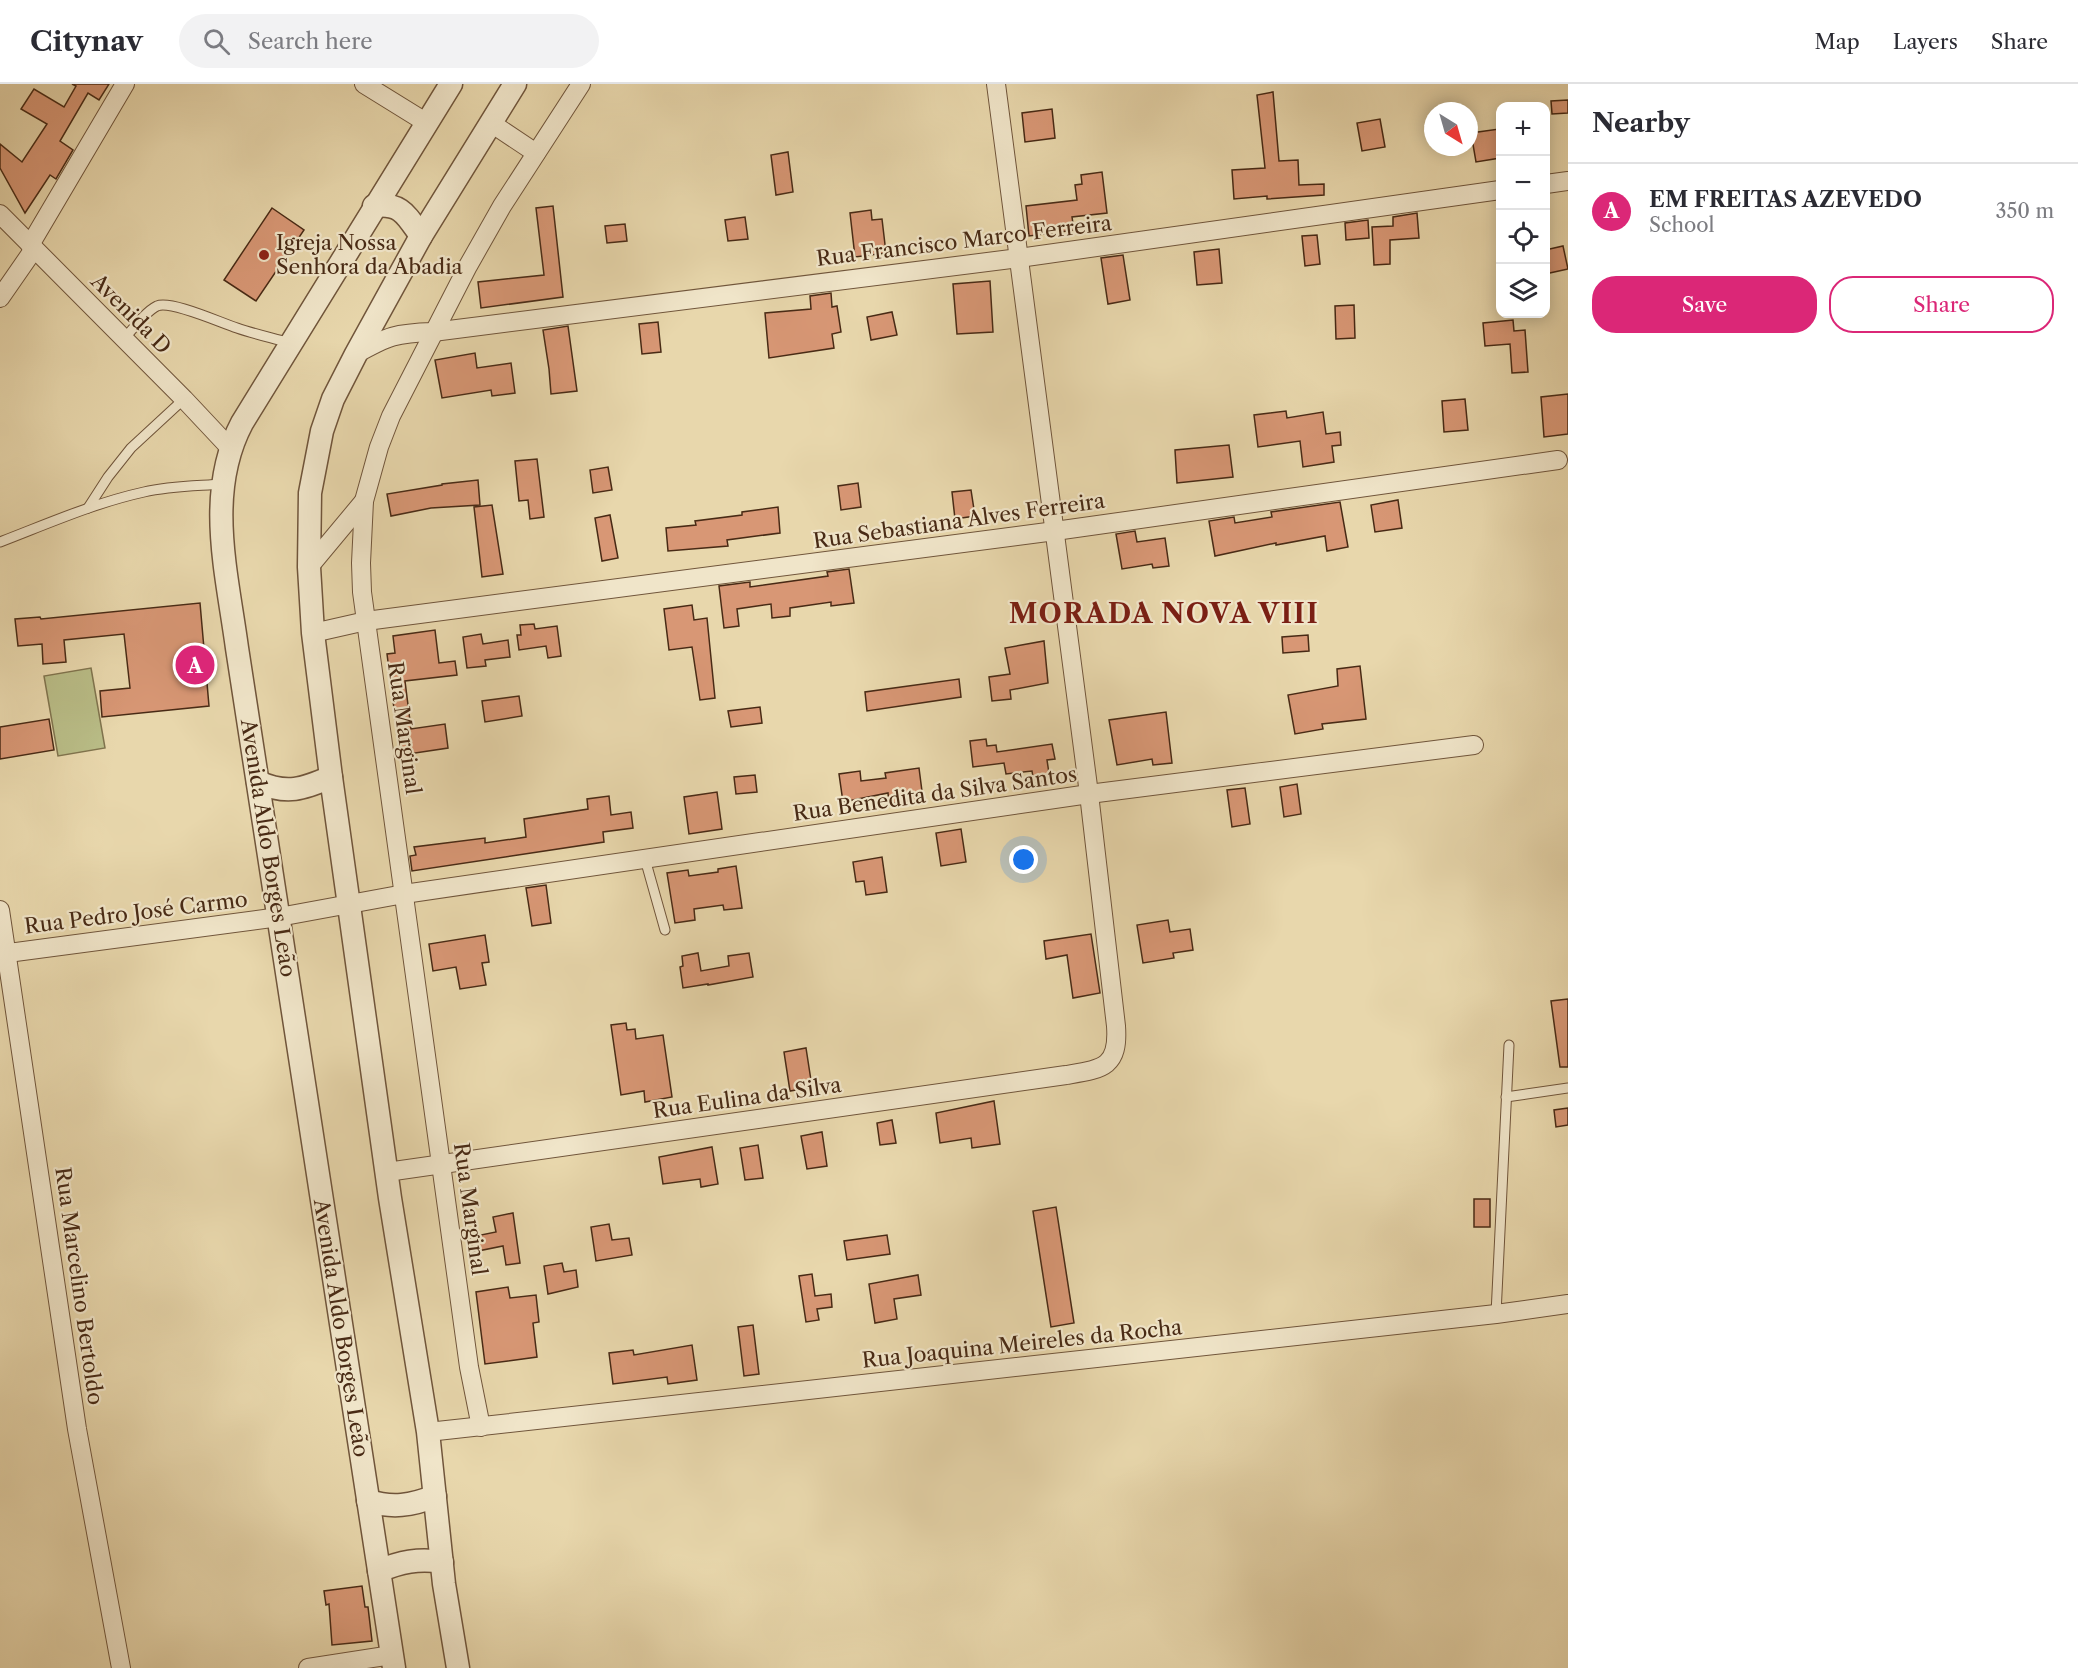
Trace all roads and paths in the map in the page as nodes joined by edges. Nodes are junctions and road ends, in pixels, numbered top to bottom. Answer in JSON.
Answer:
{"nodes":[{"id":1,"x":125,"y":84,"type":"edge"},
{"id":2,"x":364,"y":84,"type":"edge"},
{"id":3,"x":451,"y":84,"type":"edge"},
{"id":4,"x":515,"y":84,"type":"edge"},
{"id":5,"x":581,"y":84,"type":"edge"},
{"id":6,"x":996,"y":84,"type":"edge"},
{"id":7,"x":427,"y":123,"type":"junction"},
{"id":8,"x":491,"y":123,"type":"junction"},
{"id":9,"x":536,"y":153,"type":"junction"},
{"id":10,"x":1568,"y":181,"type":"edge"},
{"id":11,"x":1550,"y":183,"type":"edge"},
{"id":12,"x":1496,"y":191,"type":"edge"},
{"id":13,"x":374,"y":206,"type":"junction"},
{"id":14,"x":2,"y":218,"type":"edge"},
{"id":15,"x":421,"y":236,"type":"junction"},
{"id":16,"x":32,"y":247,"type":"junction"},
{"id":17,"x":1019,"y":258,"type":"junction"},
{"id":18,"x":0,"y":298,"type":"edge"},
{"id":19,"x":433,"y":332,"type":"junction"},
{"id":20,"x":124,"y":339,"type":"junction"},
{"id":21,"x":290,"y":343,"type":"junction"},
{"id":22,"x":356,"y":354,"type":"junction"},
{"id":23,"x":184,"y":399,"type":"junction"},
{"id":24,"x":230,"y":448,"type":"junction"},
{"id":25,"x":1558,"y":460,"type":"dead end"},
{"id":26,"x":222,"y":484,"type":"junction"},
{"id":27,"x":364,"y":501,"type":"junction"},
{"id":28,"x":88,"y":508,"type":"junction"},
{"id":29,"x":1054,"y":531,"type":"junction"},
{"id":30,"x":0,"y":542,"type":"edge"},
{"id":31,"x":309,"y":567,"type":"junction"},
{"id":32,"x":366,"y":621,"type":"junction"},
{"id":33,"x":313,"y":633,"type":"junction"},
{"id":34,"x":1474,"y":745,"type":"dead end"},
{"id":35,"x":331,"y":777,"type":"junction"},
{"id":36,"x":258,"y":782,"type":"junction"},
{"id":37,"x":1089,"y":794,"type":"junction"},
{"id":38,"x":645,"y":859,"type":"junction"},
{"id":39,"x":404,"y":894,"type":"junction"},
{"id":40,"x":349,"y":905,"type":"junction"},
{"id":41,"x":0,"y":910,"type":"edge"},
{"id":42,"x":279,"y":917,"type":"junction"},
{"id":43,"x":665,"y":930,"type":"dead end"},
{"id":44,"x":4,"y":953,"type":"edge"},
{"id":45,"x":1509,"y":1045,"type":"dead end"},
{"id":46,"x":1568,"y":1088,"type":"edge"},
{"id":47,"x":1506,"y":1097,"type":"junction"},
{"id":48,"x":440,"y":1163,"type":"junction"},
{"id":49,"x":387,"y":1172,"type":"junction"},
{"id":50,"x":1568,"y":1304,"type":"edge"},
{"id":51,"x":1496,"y":1314,"type":"junction"},
{"id":52,"x":480,"y":1427,"type":"junction"},
{"id":53,"x":428,"y":1432,"type":"junction"},
{"id":54,"x":435,"y":1496,"type":"junction"},
{"id":55,"x":368,"y":1502,"type":"junction"},
{"id":56,"x":442,"y":1562,"type":"junction"},
{"id":57,"x":380,"y":1571,"type":"junction"},
{"id":58,"x":393,"y":1662,"type":"edge"},
{"id":59,"x":121,"y":1668,"type":"edge"},
{"id":60,"x":308,"y":1668,"type":"edge"},
{"id":61,"x":458,"y":1668,"type":"edge"}],
"edges":[{"from":1,"to":16,"type":"street"},
{"from":2,"to":7,"type":"street"},
{"from":3,"to":7,"type":"street","name":"Avenida Aldo Borges Leão"},
{"from":4,"to":8,"type":"street"},
{"from":5,"to":9,"type":"street","name":"Rua Marginal"},
{"from":6,"to":17,"type":"street"},
{"from":7,"to":13,"type":"street","name":"Avenida Aldo Borges Leão"},
{"from":8,"to":9,"type":"street"},
{"from":8,"to":15,"type":"street"},
{"from":9,"to":19,"type":"street","name":"Rua Marginal"},
{"from":10,"to":11,"type":"street"},
{"from":12,"to":17,"type":"street","name":"Rua Francisco Marco Ferreira"},
{"from":13,"to":15,"type":"street"},
{"from":13,"to":21,"type":"street","name":"Avenida Aldo Borges Leão"},
{"from":14,"to":16,"type":"street","name":"Avenida D"},
{"from":15,"to":22,"type":"street"},
{"from":16,"to":18,"type":"street"},
{"from":16,"to":20,"type":"street","name":"Avenida D"},
{"from":17,"to":19,"type":"street","name":"Rua Francisco Marco Ferreira"},
{"from":17,"to":29,"type":"street"},
{"from":19,"to":22,"type":"street","name":"Rua Francisco Marco Ferreira"},
{"from":19,"to":27,"type":"street","name":"Rua Marginal"},
{"from":20,"to":21,"type":"lane"},
{"from":20,"to":23,"type":"street","name":"Avenida D"},
{"from":21,"to":24,"type":"street","name":"Avenida Aldo Borges Leão"},
{"from":22,"to":31,"type":"street"},
{"from":23,"to":24,"type":"street","name":"Avenida D"},
{"from":23,"to":28,"type":"lane"},
{"from":24,"to":26,"type":"street","name":"Avenida Aldo Borges Leão"},
{"from":25,"to":29,"type":"street","name":"Rua Sebastiana Alves Ferreira"},
{"from":26,"to":28,"type":"lane"},
{"from":26,"to":36,"type":"street","name":"Avenida Aldo Borges Leão"},
{"from":27,"to":31,"type":"street"},
{"from":27,"to":32,"type":"street","name":"Rua Marginal"},
{"from":28,"to":30,"type":"lane"},
{"from":29,"to":32,"type":"street","name":"Rua Sebastiana Alves Ferreira"},
{"from":29,"to":37,"type":"street"},
{"from":31,"to":33,"type":"street"},
{"from":32,"to":33,"type":"street","name":"Rua Sebastiana Alves Ferreira"},
{"from":32,"to":39,"type":"street","name":"Rua Marginal"},
{"from":33,"to":35,"type":"street"},
{"from":34,"to":37,"type":"street","name":"Rua Benedita da Silva Santos"},
{"from":35,"to":36,"type":"street"},
{"from":35,"to":40,"type":"street"},
{"from":36,"to":42,"type":"street","name":"Avenida Aldo Borges Leão"},
{"from":37,"to":38,"type":"street","name":"Rua Benedita da Silva Santos"},
{"from":37,"to":48,"type":"street","name":"Rua Eulina da Silva"},
{"from":38,"to":39,"type":"street","name":"Rua Benedita da Silva Santos"},
{"from":38,"to":43,"type":"lane"},
{"from":39,"to":40,"type":"street","name":"Rua Benedita da Silva Santos"},
{"from":39,"to":48,"type":"street","name":"Rua Marginal"},
{"from":40,"to":42,"type":"street","name":"Rua Pedro José Carmo"},
{"from":40,"to":49,"type":"street"},
{"from":41,"to":44,"type":"street","name":"Rua Marcelino Bertoldo"},
{"from":42,"to":44,"type":"street","name":"Rua Pedro José Carmo"},
{"from":42,"to":55,"type":"street","name":"Avenida Aldo Borges Leão"},
{"from":44,"to":59,"type":"street","name":"Rua Marcelino Bertoldo"},
{"from":45,"to":47,"type":"lane"},
{"from":46,"to":47,"type":"lane"},
{"from":47,"to":51,"type":"lane"},
{"from":48,"to":49,"type":"street","name":"Rua Eulina da Silva"},
{"from":48,"to":52,"type":"street","name":"Rua Marginal"},
{"from":49,"to":53,"type":"street"},
{"from":50,"to":51,"type":"street","name":"Rua Joaquina Meireles da Rocha"},
{"from":51,"to":52,"type":"street","name":"Rua Joaquina Meireles da Rocha"},
{"from":52,"to":53,"type":"street","name":"Rua Joaquina Meireles da Rocha"},
{"from":53,"to":54,"type":"street"},
{"from":54,"to":55,"type":"street"},
{"from":54,"to":56,"type":"street"},
{"from":55,"to":57,"type":"street","name":"Avenida Aldo Borges Leão"},
{"from":56,"to":57,"type":"street"},
{"from":56,"to":61,"type":"street"},
{"from":57,"to":58,"type":"street","name":"Avenida Aldo Borges Leão"},
{"from":58,"to":60,"type":"street"}]}
